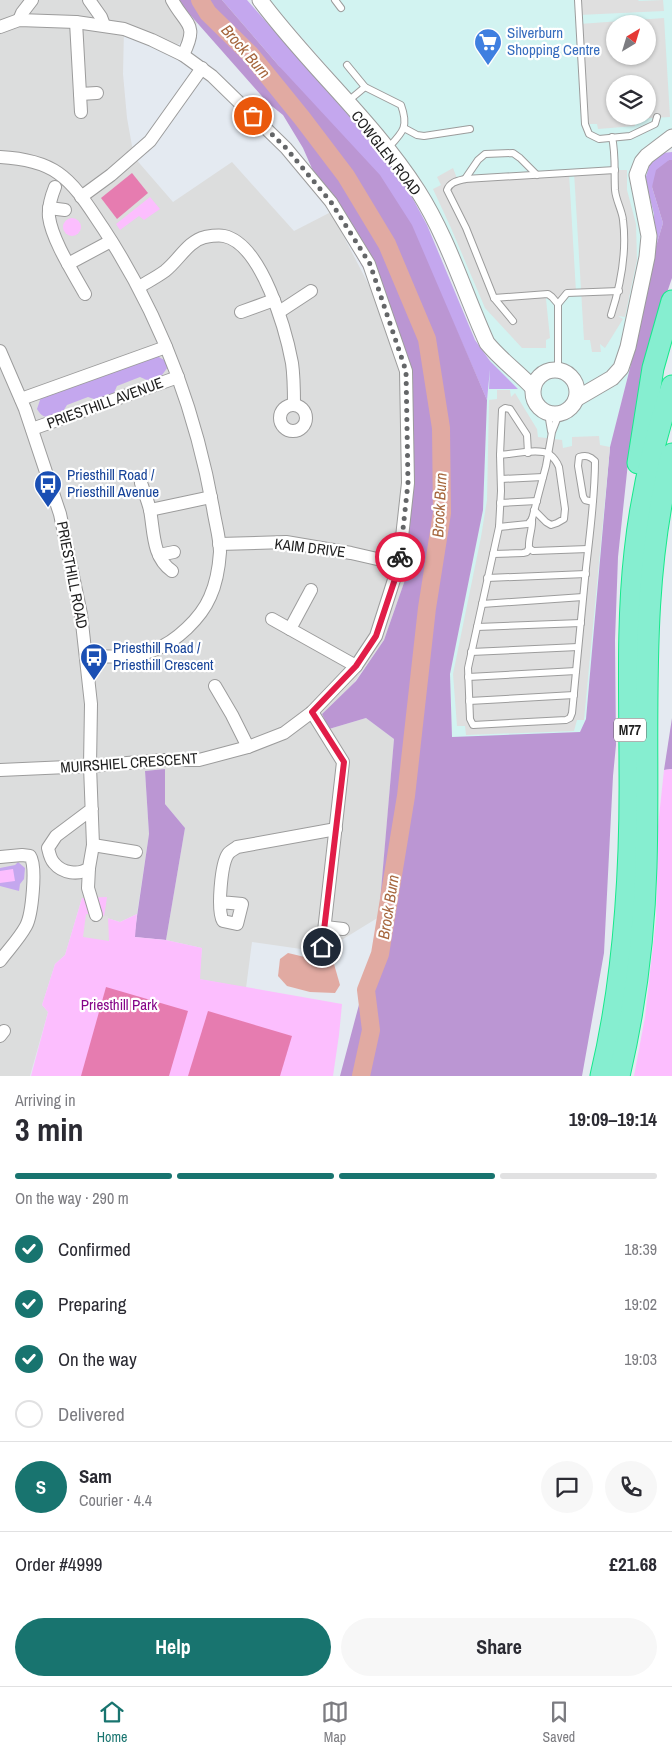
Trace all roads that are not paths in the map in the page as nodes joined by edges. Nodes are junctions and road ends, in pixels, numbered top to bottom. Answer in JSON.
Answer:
{"nodes":[{"id":1,"x":32,"y":0,"type":"edge"},
{"id":2,"x":89,"y":0,"type":"edge"},
{"id":3,"x":172,"y":0,"type":"edge"},
{"id":4,"x":335,"y":0,"type":"edge"},
{"id":5,"x":578,"y":0,"type":"edge"},
{"id":6,"x":266,"y":2,"type":"edge"},
{"id":7,"x":341,"y":8,"type":"dead end"},
{"id":8,"x":19,"y":20,"type":"junction"},
{"id":9,"x":76,"y":22,"type":"junction"},
{"id":10,"x":104,"y":25,"type":"junction"},
{"id":11,"x":0,"y":27,"type":"edge"},
{"id":12,"x":183,"y":55,"type":"junction"},
{"id":13,"x":347,"y":65,"type":"dead end"},
{"id":14,"x":202,"y":68,"type":"junction"},
{"id":15,"x":366,"y":87,"type":"junction"},
{"id":16,"x":97,"y":93,"type":"dead end"},
{"id":17,"x":80,"y":94,"type":"junction"},
{"id":18,"x":347,"y":102,"type":"junction"},
{"id":19,"x":81,"y":112,"type":"dead end"},
{"id":20,"x":657,"y":117,"type":"dead end"},
{"id":21,"x":470,"y":128,"type":"dead end"},
{"id":22,"x":404,"y":130,"type":"junction"},
{"id":23,"x":612,"y":137,"type":"junction"},
{"id":24,"x":672,"y":137,"type":"edge"},
{"id":25,"x":672,"y":147,"type":"edge"},
{"id":26,"x":387,"y":149,"type":"junction"},
{"id":27,"x":655,"y":149,"type":"junction"},
{"id":28,"x":0,"y":157,"type":"edge"},
{"id":29,"x":615,"y":170,"type":"junction"},
{"id":30,"x":537,"y":175,"type":"junction"},
{"id":31,"x":465,"y":179,"type":"junction"},
{"id":32,"x":55,"y":187,"type":"dead end"},
{"id":33,"x":81,"y":196,"type":"junction"},
{"id":34,"x":49,"y":208,"type":"junction"},
{"id":35,"x":65,"y":210,"type":"dead end"},
{"id":36,"x":111,"y":241,"type":"junction"},
{"id":37,"x":68,"y":264,"type":"junction"},
{"id":38,"x":139,"y":288,"type":"junction"},
{"id":39,"x":619,"y":290,"type":"junction"},
{"id":40,"x":311,"y":292,"type":"dead end"},
{"id":41,"x":85,"y":294,"type":"dead end"},
{"id":42,"x":494,"y":298,"type":"junction"},
{"id":43,"x":274,"y":300,"type":"junction"},
{"id":44,"x":672,"y":300,"type":"edge"},
{"id":45,"x":558,"y":304,"type":"junction"},
{"id":46,"x":241,"y":312,"type":"dead end"},
{"id":47,"x":279,"y":312,"type":"junction"},
{"id":48,"x":612,"y":315,"type":"dead end"},
{"id":49,"x":513,"y":320,"type":"dead end"},
{"id":50,"x":166,"y":347,"type":"junction"},
{"id":51,"x":0,"y":351,"type":"edge"},
{"id":52,"x":558,"y":370,"type":"junction"},
{"id":53,"x":178,"y":377,"type":"junction"},
{"id":54,"x":537,"y":382,"type":"junction"},
{"id":55,"x":576,"y":383,"type":"junction"},
{"id":56,"x":600,"y":386,"type":"junction"},
{"id":57,"x":672,"y":386,"type":"edge"},
{"id":58,"x":21,"y":399,"type":"junction"},
{"id":59,"x":576,"y":399,"type":"junction"},
{"id":60,"x":294,"y":405,"type":"dead end"},
{"id":61,"x":554,"y":414,"type":"junction"},
{"id":62,"x":32,"y":429,"type":"junction"},
{"id":63,"x":552,"y":432,"type":"junction"},
{"id":64,"x":528,"y":453,"type":"junction"},
{"id":65,"x":549,"y":454,"type":"junction"},
{"id":66,"x":672,"y":454,"type":"edge"},
{"id":67,"x":500,"y":455,"type":"junction"},
{"id":68,"x":544,"y":478,"type":"junction"},
{"id":69,"x":500,"y":479,"type":"junction"},
{"id":70,"x":141,"y":483,"type":"dead end"},
{"id":71,"x":211,"y":497,"type":"junction"},
{"id":72,"x":537,"y":501,"type":"junction"},
{"id":73,"x":593,"y":502,"type":"junction"},
{"id":74,"x":500,"y":503,"type":"junction"},
{"id":75,"x":150,"y":510,"type":"junction"},
{"id":76,"x":534,"y":510,"type":"junction"},
{"id":77,"x":532,"y":519,"type":"junction"},
{"id":78,"x":672,"y":520,"type":"edge"},
{"id":79,"x":499,"y":527,"type":"junction"},
{"id":80,"x":219,"y":544,"type":"junction"},
{"id":81,"x":529,"y":548,"type":"junction"},
{"id":82,"x":588,"y":549,"type":"junction"},
{"id":83,"x":174,"y":552,"type":"dead end"},
{"id":84,"x":493,"y":554,"type":"junction"},
{"id":85,"x":159,"y":555,"type":"junction"},
{"id":86,"x":400,"y":564,"type":"junction"},
{"id":87,"x":172,"y":571,"type":"dead end"},
{"id":88,"x":586,"y":574,"type":"junction"},
{"id":89,"x":487,"y":578,"type":"junction"},
{"id":90,"x":311,"y":590,"type":"dead end"},
{"id":91,"x":640,"y":596,"type":"junction"},
{"id":92,"x":583,"y":598,"type":"junction"},
{"id":93,"x":482,"y":604,"type":"junction"},
{"id":94,"x":272,"y":619,"type":"dead end"},
{"id":95,"x":581,"y":623,"type":"junction"},
{"id":96,"x":477,"y":627,"type":"junction"},
{"id":97,"x":290,"y":629,"type":"junction"},
{"id":98,"x":578,"y":647,"type":"junction"},
{"id":99,"x":471,"y":652,"type":"junction"},
{"id":100,"x":86,"y":656,"type":"junction"},
{"id":101,"x":356,"y":666,"type":"junction"},
{"id":102,"x":576,"y":671,"type":"junction"},
{"id":103,"x":468,"y":676,"type":"junction"},
{"id":104,"x":215,"y":686,"type":"dead end"},
{"id":105,"x":574,"y":695,"type":"junction"},
{"id":106,"x":469,"y":701,"type":"junction"},
{"id":107,"x":312,"y":712,"type":"junction"},
{"id":108,"x":248,"y":747,"type":"junction"},
{"id":109,"x":90,"y":766,"type":"junction"},
{"id":110,"x":0,"y":770,"type":"edge"},
{"id":111,"x":92,"y":809,"type":"junction"},
{"id":112,"x":336,"y":829,"type":"junction"},
{"id":113,"x":93,"y":845,"type":"junction"},
{"id":114,"x":136,"y":852,"type":"dead end"},
{"id":115,"x":0,"y":857,"type":"edge"},
{"id":116,"x":89,"y":868,"type":"junction"},
{"id":117,"x":220,"y":902,"type":"dead end"},
{"id":118,"x":96,"y":915,"type":"dead end"},
{"id":119,"x":326,"y":927,"type":"junction"},
{"id":120,"x":343,"y":929,"type":"dead end"},
{"id":121,"x":322,"y":949,"type":"dead end"},
{"id":122,"x":0,"y":961,"type":"edge"},
{"id":123,"x":601,"y":1076,"type":"edge"},
{"id":124,"x":619,"y":1076,"type":"edge"}],
"edges":[{"from":1,"to":8,"type":"street"},
{"from":2,"to":10,"type":"street"},
{"from":3,"to":12,"type":"street"},
{"from":4,"to":7,"type":"lane"},
{"from":5,"to":23,"type":"lane"},
{"from":6,"to":18,"type":"street","name":"COWGLEN ROAD"},
{"from":8,"to":9,"type":"street","name":"MUIRSHIEL CRESCENT"},
{"from":8,"to":11,"type":"street","name":"MUIRSHIEL CRESCENT"},
{"from":9,"to":10,"type":"street","name":"MUIRSHIEL CRESCENT"},
{"from":9,"to":17,"type":"street"},
{"from":10,"to":12,"type":"street","name":"MUIRSHIEL CRESCENT"},
{"from":12,"to":14,"type":"street","name":"MUIRSHIEL CRESCENT"},
{"from":13,"to":15,"type":"lane"},
{"from":14,"to":33,"type":"street"},
{"from":14,"to":86,"type":"street","name":"MUIRSHIEL CRESCENT"},
{"from":15,"to":18,"type":"lane"},
{"from":15,"to":22,"type":"lane"},
{"from":16,"to":17,"type":"street"},
{"from":17,"to":19,"type":"street"},
{"from":18,"to":26,"type":"street","name":"COWGLEN ROAD"},
{"from":20,"to":23,"type":"lane"},
{"from":21,"to":22,"type":"lane"},
{"from":22,"to":26,"type":"lane"},
{"from":23,"to":29,"type":"lane"},
{"from":24,"to":27,"type":"street"},
{"from":25,"to":27,"type":"street"},
{"from":26,"to":54,"type":"street","name":"COWGLEN ROAD"},
{"from":27,"to":56,"type":"street"},
{"from":28,"to":33,"type":"street"},
{"from":29,"to":30,"type":"lane"},
{"from":29,"to":39,"type":"lane"},
{"from":30,"to":31,"type":"lane"},
{"from":30,"to":31,"type":"lane"},
{"from":31,"to":42,"type":"lane"},
{"from":32,"to":34,"type":"street"},
{"from":33,"to":36,"type":"street"},
{"from":34,"to":35,"type":"street"},
{"from":34,"to":37,"type":"street"},
{"from":36,"to":37,"type":"street"},
{"from":36,"to":38,"type":"street"},
{"from":37,"to":41,"type":"street"},
{"from":38,"to":43,"type":"street"},
{"from":38,"to":50,"type":"street"},
{"from":39,"to":45,"type":"lane"},
{"from":39,"to":48,"type":"lane"},
{"from":40,"to":47,"type":"street"},
{"from":42,"to":45,"type":"lane"},
{"from":42,"to":49,"type":"lane"},
{"from":43,"to":46,"type":"street"},
{"from":43,"to":47,"type":"street"},
{"from":44,"to":91,"type":"highway"},
{"from":45,"to":52,"type":"lane"},
{"from":47,"to":60,"type":"street"},
{"from":50,"to":53,"type":"street"},
{"from":50,"to":58,"type":"street","name":"PRIESTHILL AVENUE"},
{"from":51,"to":58,"type":"street","name":"PRIESTHILL ROAD"},
{"from":52,"to":54,"type":"street"},
{"from":52,"to":55,"type":"street"},
{"from":53,"to":62,"type":"street","name":"PRIESTHILL AVENUE"},
{"from":53,"to":71,"type":"street"},
{"from":54,"to":61,"type":"street"},
{"from":55,"to":56,"type":"street"},
{"from":55,"to":59,"type":"street"},
{"from":56,"to":59,"type":"street"},
{"from":57,"to":91,"type":"highway","number":"M77"},
{"from":58,"to":62,"type":"street","name":"PRIESTHILL ROAD"},
{"from":59,"to":61,"type":"street"},
{"from":61,"to":63,"type":"lane"},
{"from":61,"to":63,"type":"lane"},
{"from":62,"to":100,"type":"street","name":"PRIESTHILL ROAD"},
{"from":63,"to":65,"type":"lane"},
{"from":64,"to":65,"type":"lane"},
{"from":64,"to":67,"type":"lane"},
{"from":64,"to":67,"type":"lane"},
{"from":65,"to":68,"type":"lane"},
{"from":65,"to":76,"type":"lane"},
{"from":66,"to":91,"type":"highway","number":"M77"},
{"from":67,"to":69,"type":"lane"},
{"from":68,"to":69,"type":"lane"},
{"from":68,"to":72,"type":"lane"},
{"from":69,"to":74,"type":"lane"},
{"from":70,"to":75,"type":"street"},
{"from":71,"to":75,"type":"street"},
{"from":71,"to":80,"type":"street"},
{"from":72,"to":74,"type":"lane"},
{"from":72,"to":76,"type":"lane"},
{"from":73,"to":73,"type":"lane"},
{"from":73,"to":82,"type":"lane"},
{"from":74,"to":79,"type":"lane"},
{"from":75,"to":85,"type":"street"},
{"from":76,"to":77,"type":"lane"},
{"from":77,"to":79,"type":"lane"},
{"from":77,"to":81,"type":"lane"},
{"from":78,"to":91,"type":"highway"},
{"from":79,"to":84,"type":"lane"},
{"from":80,"to":86,"type":"street","name":"KAIM DRIVE"},
{"from":80,"to":100,"type":"street"},
{"from":81,"to":82,"type":"lane"},
{"from":81,"to":84,"type":"lane"},
{"from":82,"to":88,"type":"lane"},
{"from":83,"to":85,"type":"street"},
{"from":84,"to":89,"type":"lane"},
{"from":85,"to":87,"type":"street"},
{"from":86,"to":101,"type":"street","name":"MUIRSHIEL CRESCENT"},
{"from":88,"to":89,"type":"lane"},
{"from":88,"to":92,"type":"lane"},
{"from":89,"to":93,"type":"lane"},
{"from":90,"to":97,"type":"street"},
{"from":91,"to":123,"type":"highway","number":"M77"},
{"from":91,"to":124,"type":"highway","number":"M77"},
{"from":92,"to":93,"type":"lane"},
{"from":92,"to":95,"type":"lane"},
{"from":93,"to":96,"type":"lane"},
{"from":94,"to":97,"type":"street"},
{"from":95,"to":96,"type":"lane"},
{"from":95,"to":98,"type":"lane"},
{"from":96,"to":99,"type":"lane"},
{"from":97,"to":101,"type":"street"},
{"from":98,"to":99,"type":"lane"},
{"from":98,"to":102,"type":"lane"},
{"from":99,"to":103,"type":"lane"},
{"from":100,"to":109,"type":"street","name":"PRIESTHILL ROAD"},
{"from":101,"to":107,"type":"street","name":"MUIRSHIEL CRESCENT"},
{"from":102,"to":103,"type":"lane"},
{"from":102,"to":105,"type":"lane"},
{"from":103,"to":106,"type":"lane"},
{"from":104,"to":108,"type":"street"},
{"from":105,"to":106,"type":"lane"},
{"from":105,"to":106,"type":"lane"},
{"from":107,"to":108,"type":"street","name":"MUIRSHIEL CRESCENT"},
{"from":107,"to":112,"type":"street"},
{"from":108,"to":109,"type":"street","name":"MUIRSHIEL CRESCENT"},
{"from":109,"to":110,"type":"street","name":"MUIRSHIEL CRESCENT"},
{"from":109,"to":111,"type":"street","name":"PRIESTHILL ROAD"},
{"from":111,"to":113,"type":"street","name":"PRIESTHILL ROAD"},
{"from":111,"to":116,"type":"street"},
{"from":112,"to":117,"type":"street"},
{"from":112,"to":119,"type":"street"},
{"from":113,"to":114,"type":"street"},
{"from":113,"to":116,"type":"street","name":"PRIESTHILL ROAD"},
{"from":115,"to":122,"type":"street"},
{"from":116,"to":118,"type":"street","name":"PRIESTHILL ROAD"},
{"from":119,"to":120,"type":"street"},
{"from":119,"to":121,"type":"street"}]}
